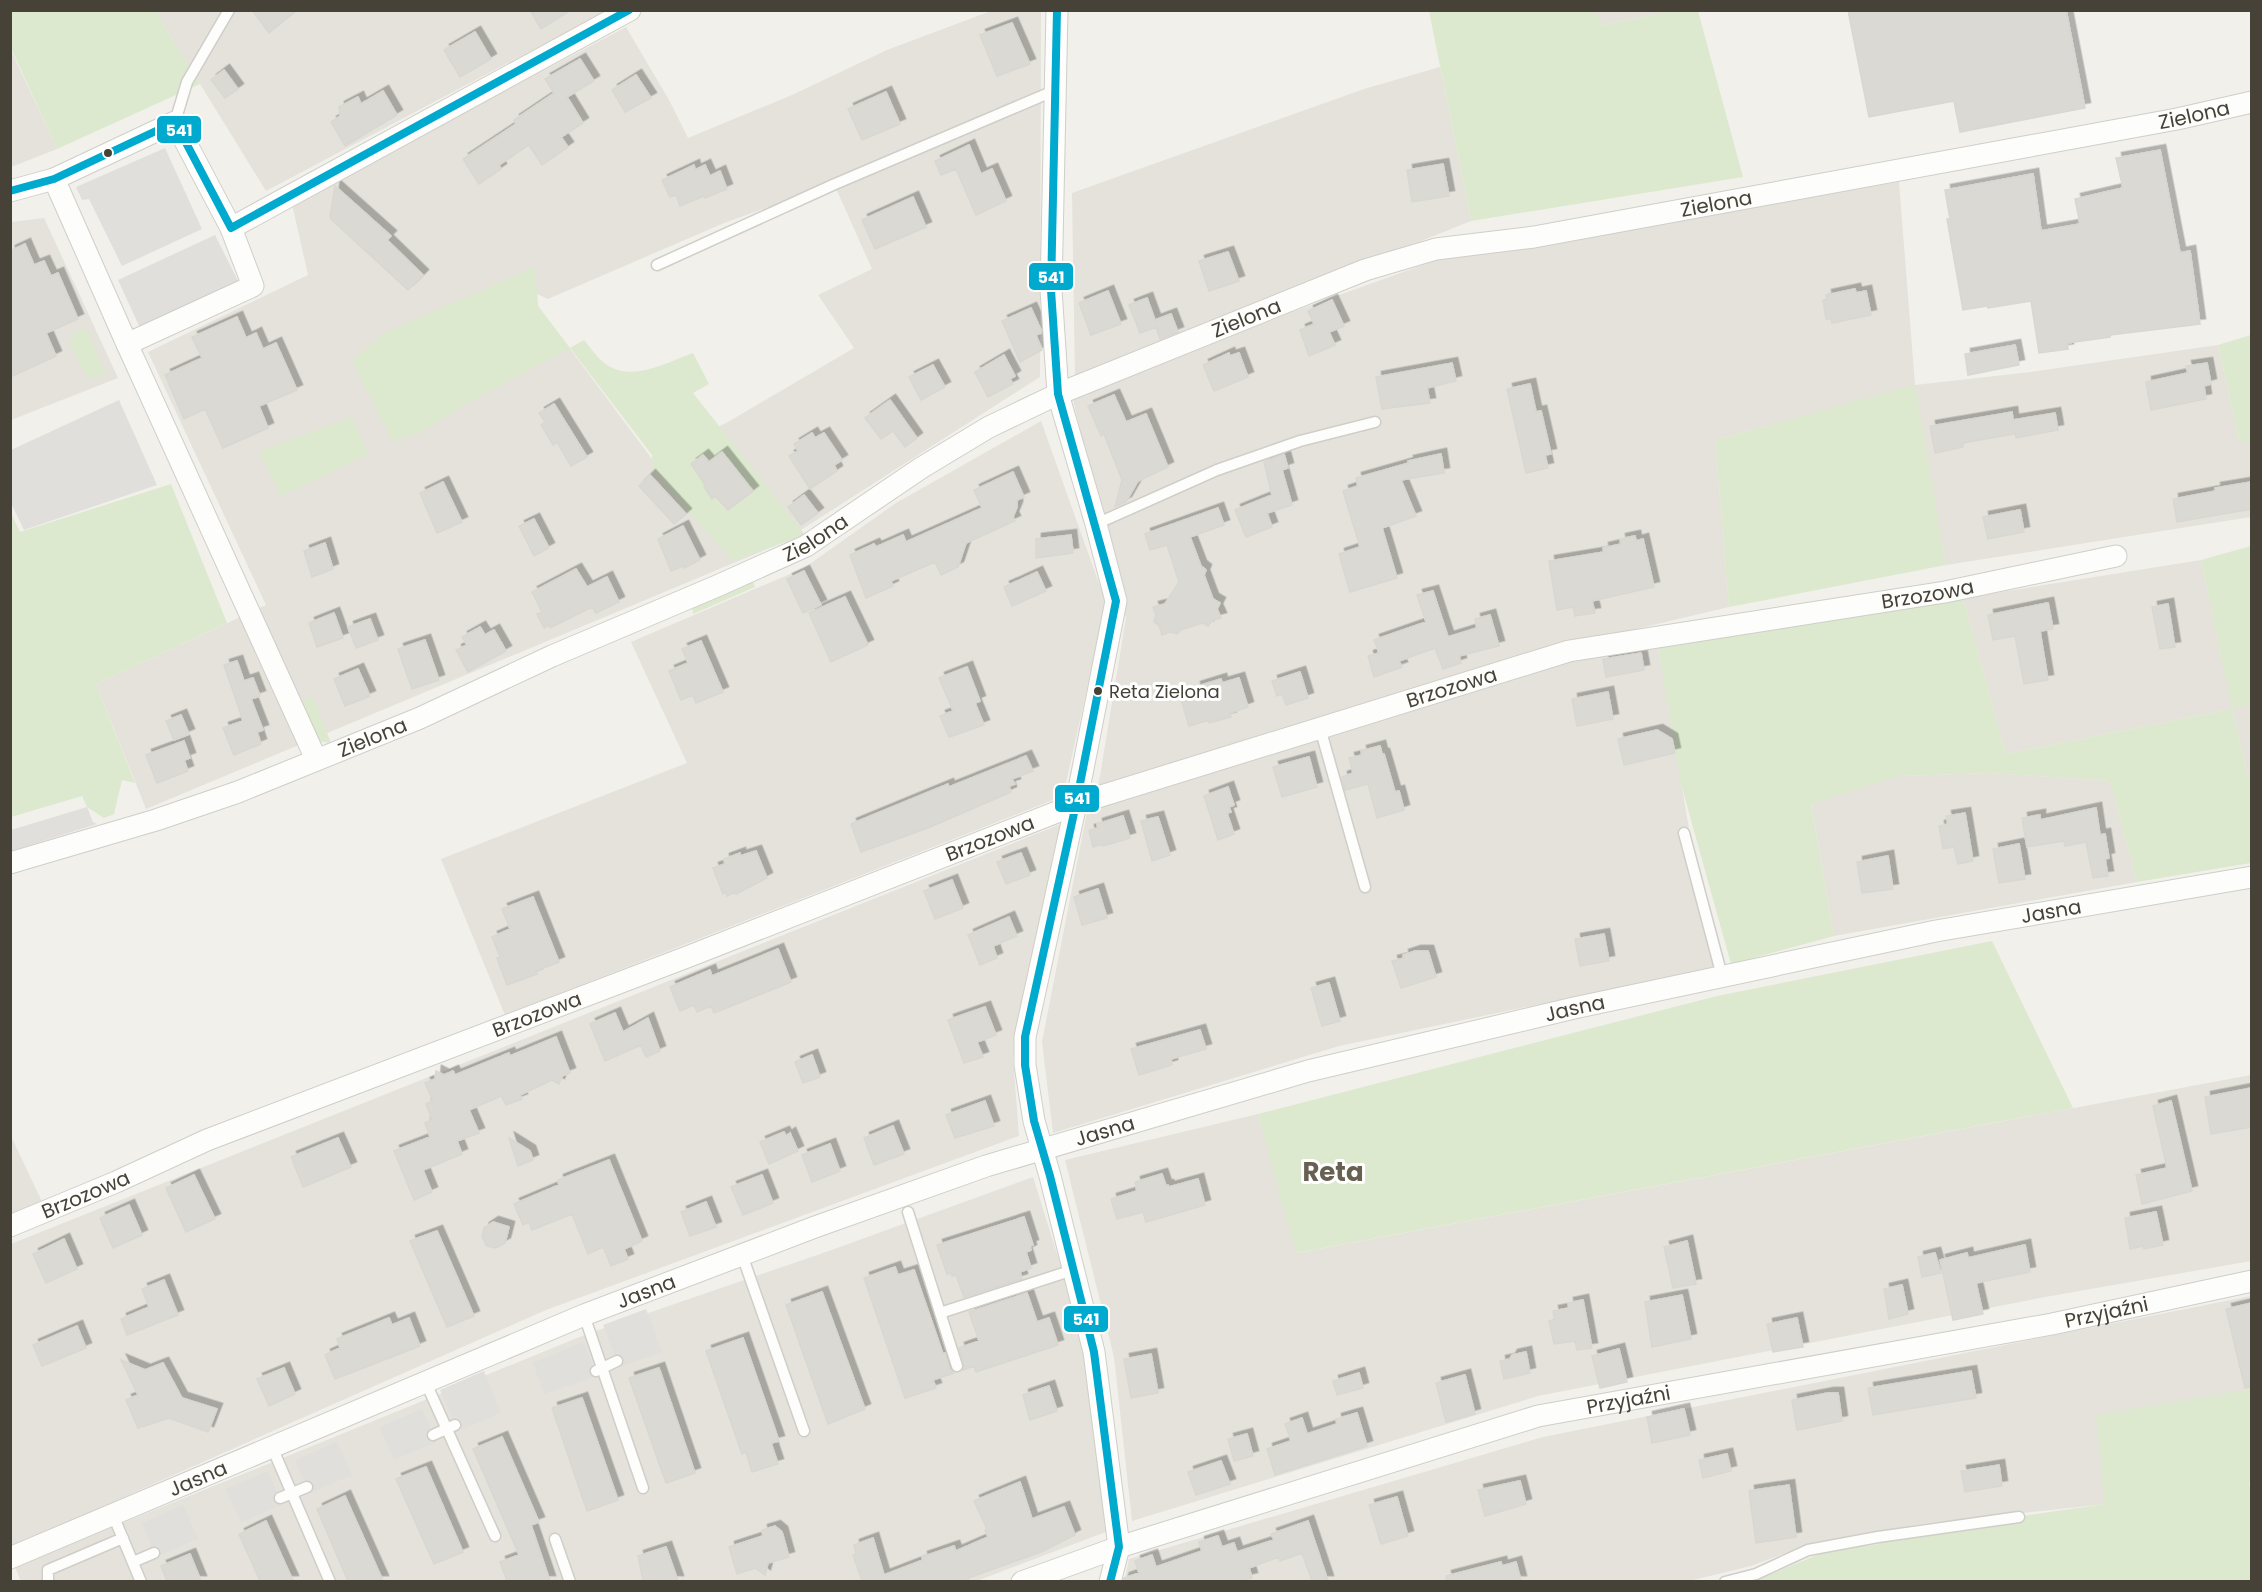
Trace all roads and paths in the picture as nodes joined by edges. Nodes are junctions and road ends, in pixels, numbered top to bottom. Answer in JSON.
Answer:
{"nodes":[{"id":1,"x":229,"y":10,"type":"edge"},
{"id":2,"x":630,"y":10,"type":"edge"},
{"id":3,"x":1057,"y":10,"type":"edge"},
{"id":4,"x":1056,"y":90,"type":"junction"},
{"id":5,"x":2252,"y":102,"type":"edge"},
{"id":6,"x":175,"y":122,"type":"junction"},
{"id":7,"x":54,"y":179,"type":"junction"},
{"id":8,"x":10,"y":191,"type":"edge"},
{"id":9,"x":231,"y":228,"type":"junction"},
{"id":10,"x":657,"y":265,"type":"dead end"},
{"id":11,"x":127,"y":344,"type":"junction"},
{"id":12,"x":1058,"y":394,"type":"junction"},
{"id":13,"x":1375,"y":422,"type":"dead end"},
{"id":14,"x":1096,"y":524,"type":"junction"},
{"id":15,"x":2116,"y":556,"type":"dead end"},
{"id":16,"x":1320,"y":728,"type":"junction"},
{"id":17,"x":316,"y":759,"type":"junction"},
{"id":18,"x":1076,"y":804,"type":"junction"},
{"id":19,"x":1684,"y":833,"type":"dead end"},
{"id":20,"x":10,"y":863,"type":"edge"},
{"id":21,"x":2252,"y":877,"type":"edge"},
{"id":22,"x":1365,"y":887,"type":"dead end"},
{"id":23,"x":1722,"y":976,"type":"junction"},
{"id":24,"x":1041,"y":1150,"type":"junction"},
{"id":25,"x":908,"y":1212,"type":"dead end"},
{"id":26,"x":10,"y":1226,"type":"edge"},
{"id":27,"x":742,"y":1255,"type":"junction"},
{"id":28,"x":1073,"y":1270,"type":"junction"},
{"id":29,"x":2252,"y":1281,"type":"edge"},
{"id":30,"x":940,"y":1313,"type":"junction"},
{"id":31,"x":584,"y":1315,"type":"junction"},
{"id":32,"x":617,"y":1361,"type":"dead end"},
{"id":33,"x":957,"y":1366,"type":"dead end"},
{"id":34,"x":599,"y":1370,"type":"junction"},
{"id":35,"x":426,"y":1383,"type":"junction"},
{"id":36,"x":451,"y":1427,"type":"junction"},
{"id":37,"x":804,"y":1431,"type":"dead end"},
{"id":38,"x":433,"y":1435,"type":"dead end"},
{"id":39,"x":272,"y":1447,"type":"junction"},
{"id":40,"x":307,"y":1487,"type":"dead end"},
{"id":41,"x":643,"y":1488,"type":"dead end"},
{"id":42,"x":291,"y":1493,"type":"junction"},
{"id":43,"x":280,"y":1498,"type":"dead end"},
{"id":44,"x":113,"y":1515,"type":"junction"},
{"id":45,"x":2019,"y":1517,"type":"dead end"},
{"id":46,"x":495,"y":1536,"type":"dead end"},
{"id":47,"x":123,"y":1538,"type":"junction"},
{"id":48,"x":555,"y":1539,"type":"dead end"},
{"id":49,"x":1119,"y":1547,"type":"junction"},
{"id":50,"x":154,"y":1553,"type":"dead end"},
{"id":51,"x":10,"y":1558,"type":"edge"},
{"id":52,"x":133,"y":1562,"type":"junction"},
{"id":53,"x":48,"y":1581,"type":"edge"},
{"id":54,"x":141,"y":1581,"type":"edge"},
{"id":55,"x":330,"y":1581,"type":"edge"},
{"id":56,"x":570,"y":1581,"type":"edge"},
{"id":57,"x":1022,"y":1581,"type":"edge"},
{"id":58,"x":1110,"y":1581,"type":"edge"},
{"id":59,"x":1725,"y":1581,"type":"edge"}],
"edges":[{"from":1,"to":6,"type":"lane"},
{"from":2,"to":9,"type":"street"},
{"from":3,"to":4,"type":"street"},
{"from":4,"to":10,"type":"lane"},
{"from":4,"to":12,"type":"street"},
{"from":5,"to":12,"type":"street","name":"Zielona"},
{"from":6,"to":7,"type":"street"},
{"from":6,"to":9,"type":"street"},
{"from":7,"to":8,"type":"street"},
{"from":7,"to":11,"type":"street","name":"Zielona"},
{"from":9,"to":11,"type":"street"},
{"from":11,"to":17,"type":"street","name":"Zielona"},
{"from":12,"to":14,"type":"street"},
{"from":12,"to":17,"type":"street","name":"Zielona"},
{"from":13,"to":14,"type":"lane"},
{"from":14,"to":18,"type":"street"},
{"from":15,"to":16,"type":"street","name":"Brzozowa"},
{"from":16,"to":18,"type":"street","name":"Brzozowa"},
{"from":16,"to":22,"type":"lane"},
{"from":17,"to":20,"type":"street","name":"Zielona"},
{"from":18,"to":24,"type":"street"},
{"from":18,"to":26,"type":"street","name":"Brzozowa"},
{"from":19,"to":23,"type":"lane"},
{"from":21,"to":23,"type":"street","name":"Jasna"},
{"from":23,"to":24,"type":"street","name":"Jasna"},
{"from":24,"to":27,"type":"street","name":"Jasna"},
{"from":24,"to":28,"type":"street"},
{"from":25,"to":30,"type":"lane"},
{"from":27,"to":31,"type":"street","name":"Jasna"},
{"from":27,"to":37,"type":"lane"},
{"from":28,"to":30,"type":"lane"},
{"from":28,"to":49,"type":"street"},
{"from":29,"to":49,"type":"street","name":"Przyjaźni"},
{"from":30,"to":33,"type":"lane"},
{"from":31,"to":34,"type":"lane"},
{"from":31,"to":35,"type":"street","name":"Jasna"},
{"from":32,"to":34,"type":"lane"},
{"from":34,"to":41,"type":"lane"},
{"from":35,"to":36,"type":"lane"},
{"from":35,"to":39,"type":"street","name":"Jasna"},
{"from":36,"to":38,"type":"lane"},
{"from":36,"to":46,"type":"lane"},
{"from":39,"to":42,"type":"lane"},
{"from":39,"to":44,"type":"street","name":"Jasna"},
{"from":40,"to":42,"type":"lane"},
{"from":42,"to":43,"type":"lane"},
{"from":42,"to":55,"type":"lane"},
{"from":44,"to":47,"type":"lane"},
{"from":44,"to":51,"type":"street","name":"Jasna"},
{"from":45,"to":59,"type":"lane"},
{"from":47,"to":52,"type":"lane"},
{"from":47,"to":53,"type":"lane"},
{"from":48,"to":56,"type":"lane"},
{"from":49,"to":57,"type":"street","name":"Przyjaźni"},
{"from":49,"to":58,"type":"street"},
{"from":50,"to":52,"type":"lane"},
{"from":52,"to":54,"type":"lane"}]}
